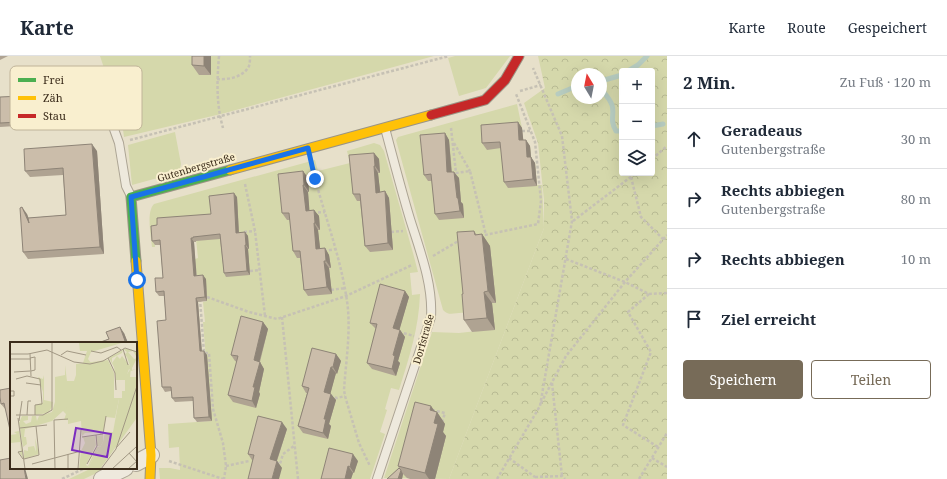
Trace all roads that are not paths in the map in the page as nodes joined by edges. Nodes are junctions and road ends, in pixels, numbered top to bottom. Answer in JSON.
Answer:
{"nodes":[{"id":1,"x":519,"y":56,"type":"edge"},
{"id":2,"x":385,"y":127,"type":"junction"},
{"id":3,"x":115,"y":130,"type":"edge"},
{"id":4,"x":131,"y":197,"type":"junction"},
{"id":5,"x":151,"y":455,"type":"junction"},
{"id":6,"x":137,"y":462,"type":"edge"},
{"id":7,"x":123,"y":469,"type":"edge"},
{"id":8,"x":102,"y":479,"type":"edge"},
{"id":9,"x":150,"y":479,"type":"edge"},
{"id":10,"x":377,"y":479,"type":"edge"}],
"edges":[{"from":1,"to":2,"type":"street","name":"Gutenbergstraße"},
{"from":2,"to":4,"type":"street","name":"Gutenbergstraße"},
{"from":2,"to":10,"type":"lane","name":"Dorfstraße"},
{"from":3,"to":4,"type":"lane"},
{"from":4,"to":5,"type":"street"},
{"from":5,"to":6,"type":"street"},
{"from":5,"to":9,"type":"street"},
{"from":7,"to":8,"type":"street"}]}
